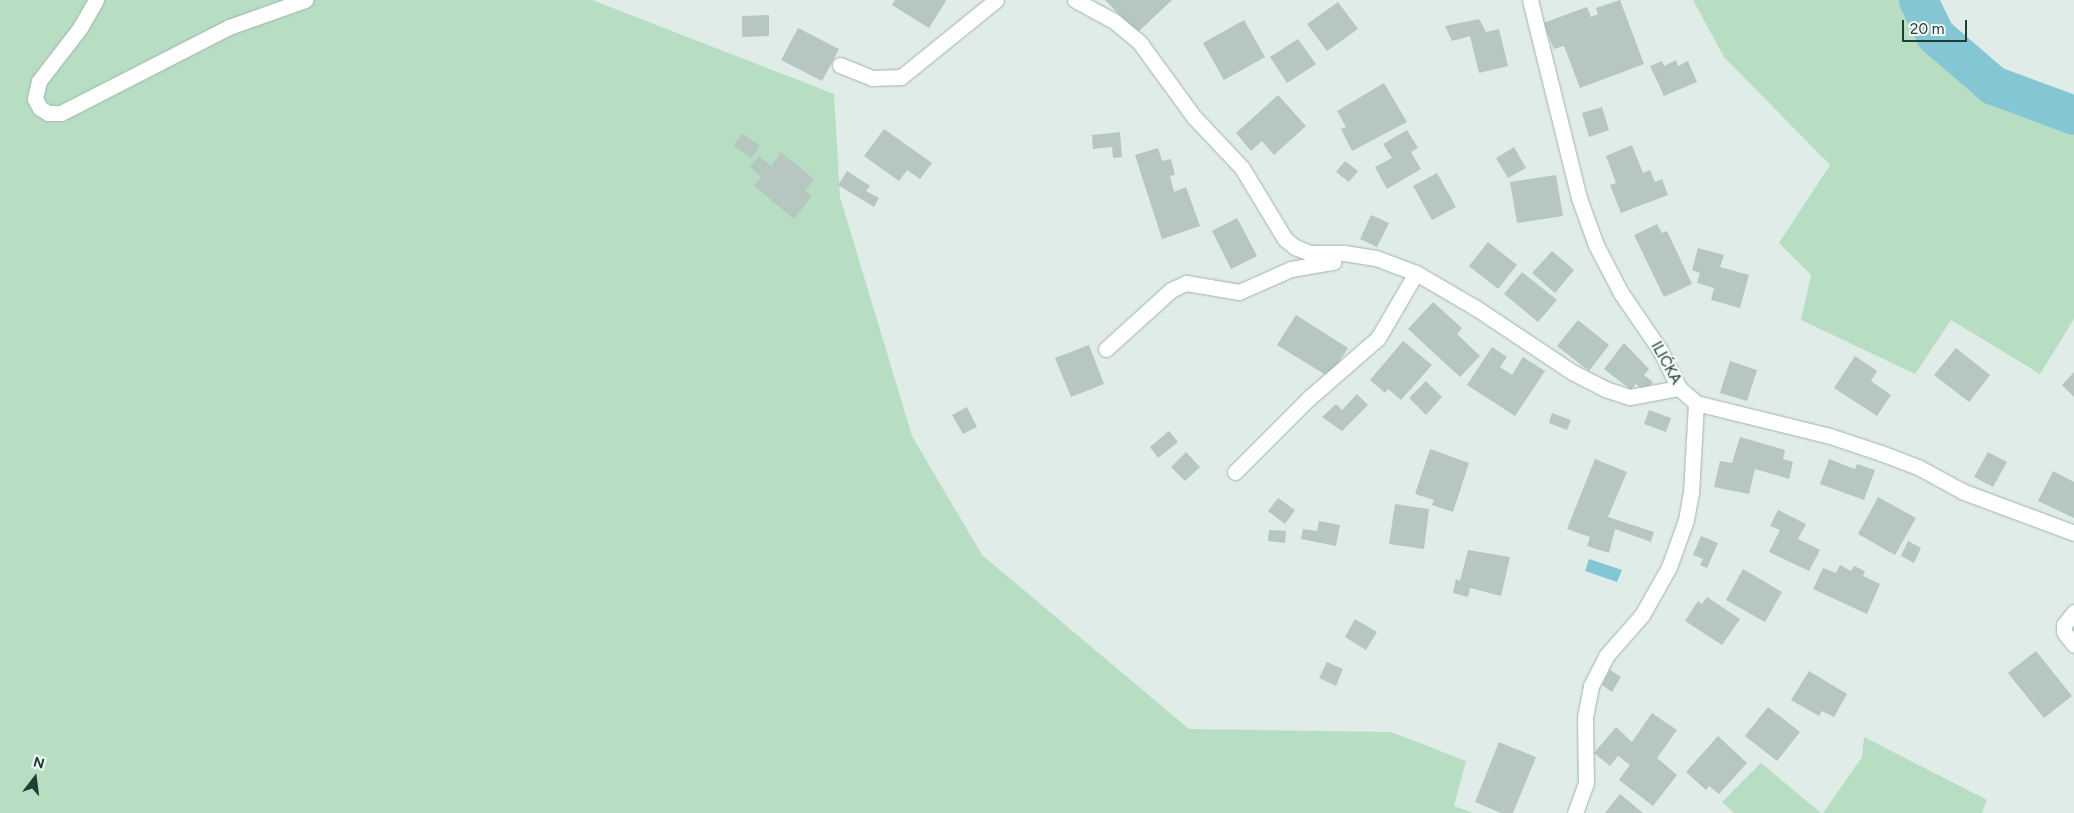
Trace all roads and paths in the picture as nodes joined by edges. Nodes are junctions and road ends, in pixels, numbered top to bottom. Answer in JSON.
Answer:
{"nodes":[{"id":1,"x":96,"y":0,"type":"edge"},
{"id":2,"x":304,"y":0,"type":"edge"},
{"id":3,"x":996,"y":0,"type":"edge"},
{"id":4,"x":1075,"y":0,"type":"edge"},
{"id":5,"x":1530,"y":0,"type":"edge"},
{"id":6,"x":840,"y":65,"type":"dead end"},
{"id":7,"x":1376,"y":258,"type":"junction"},
{"id":8,"x":1416,"y":273,"type":"junction"},
{"id":9,"x":1106,"y":349,"type":"dead end"},
{"id":10,"x":1679,"y":388,"type":"junction"},
{"id":11,"x":1696,"y":403,"type":"junction"},
{"id":12,"x":1235,"y":472,"type":"dead end"},
{"id":13,"x":2074,"y":533,"type":"edge"},
{"id":14,"x":2074,"y":612,"type":"edge"},
{"id":15,"x":2074,"y":645,"type":"edge"},
{"id":16,"x":1576,"y":813,"type":"edge"}],
"edges":[{"from":1,"to":2,"type":"street"},
{"from":3,"to":6,"type":"street"},
{"from":4,"to":7,"type":"street"},
{"from":5,"to":10,"type":"street","name":"ILIĆKA"},
{"from":7,"to":8,"type":"street"},
{"from":7,"to":9,"type":"street"},
{"from":8,"to":10,"type":"street"},
{"from":8,"to":12,"type":"street"},
{"from":10,"to":11,"type":"street","name":"ILIĆKA"},
{"from":11,"to":13,"type":"street","name":"ILIĆKA"},
{"from":11,"to":16,"type":"street"},
{"from":14,"to":15,"type":"street"}]}
